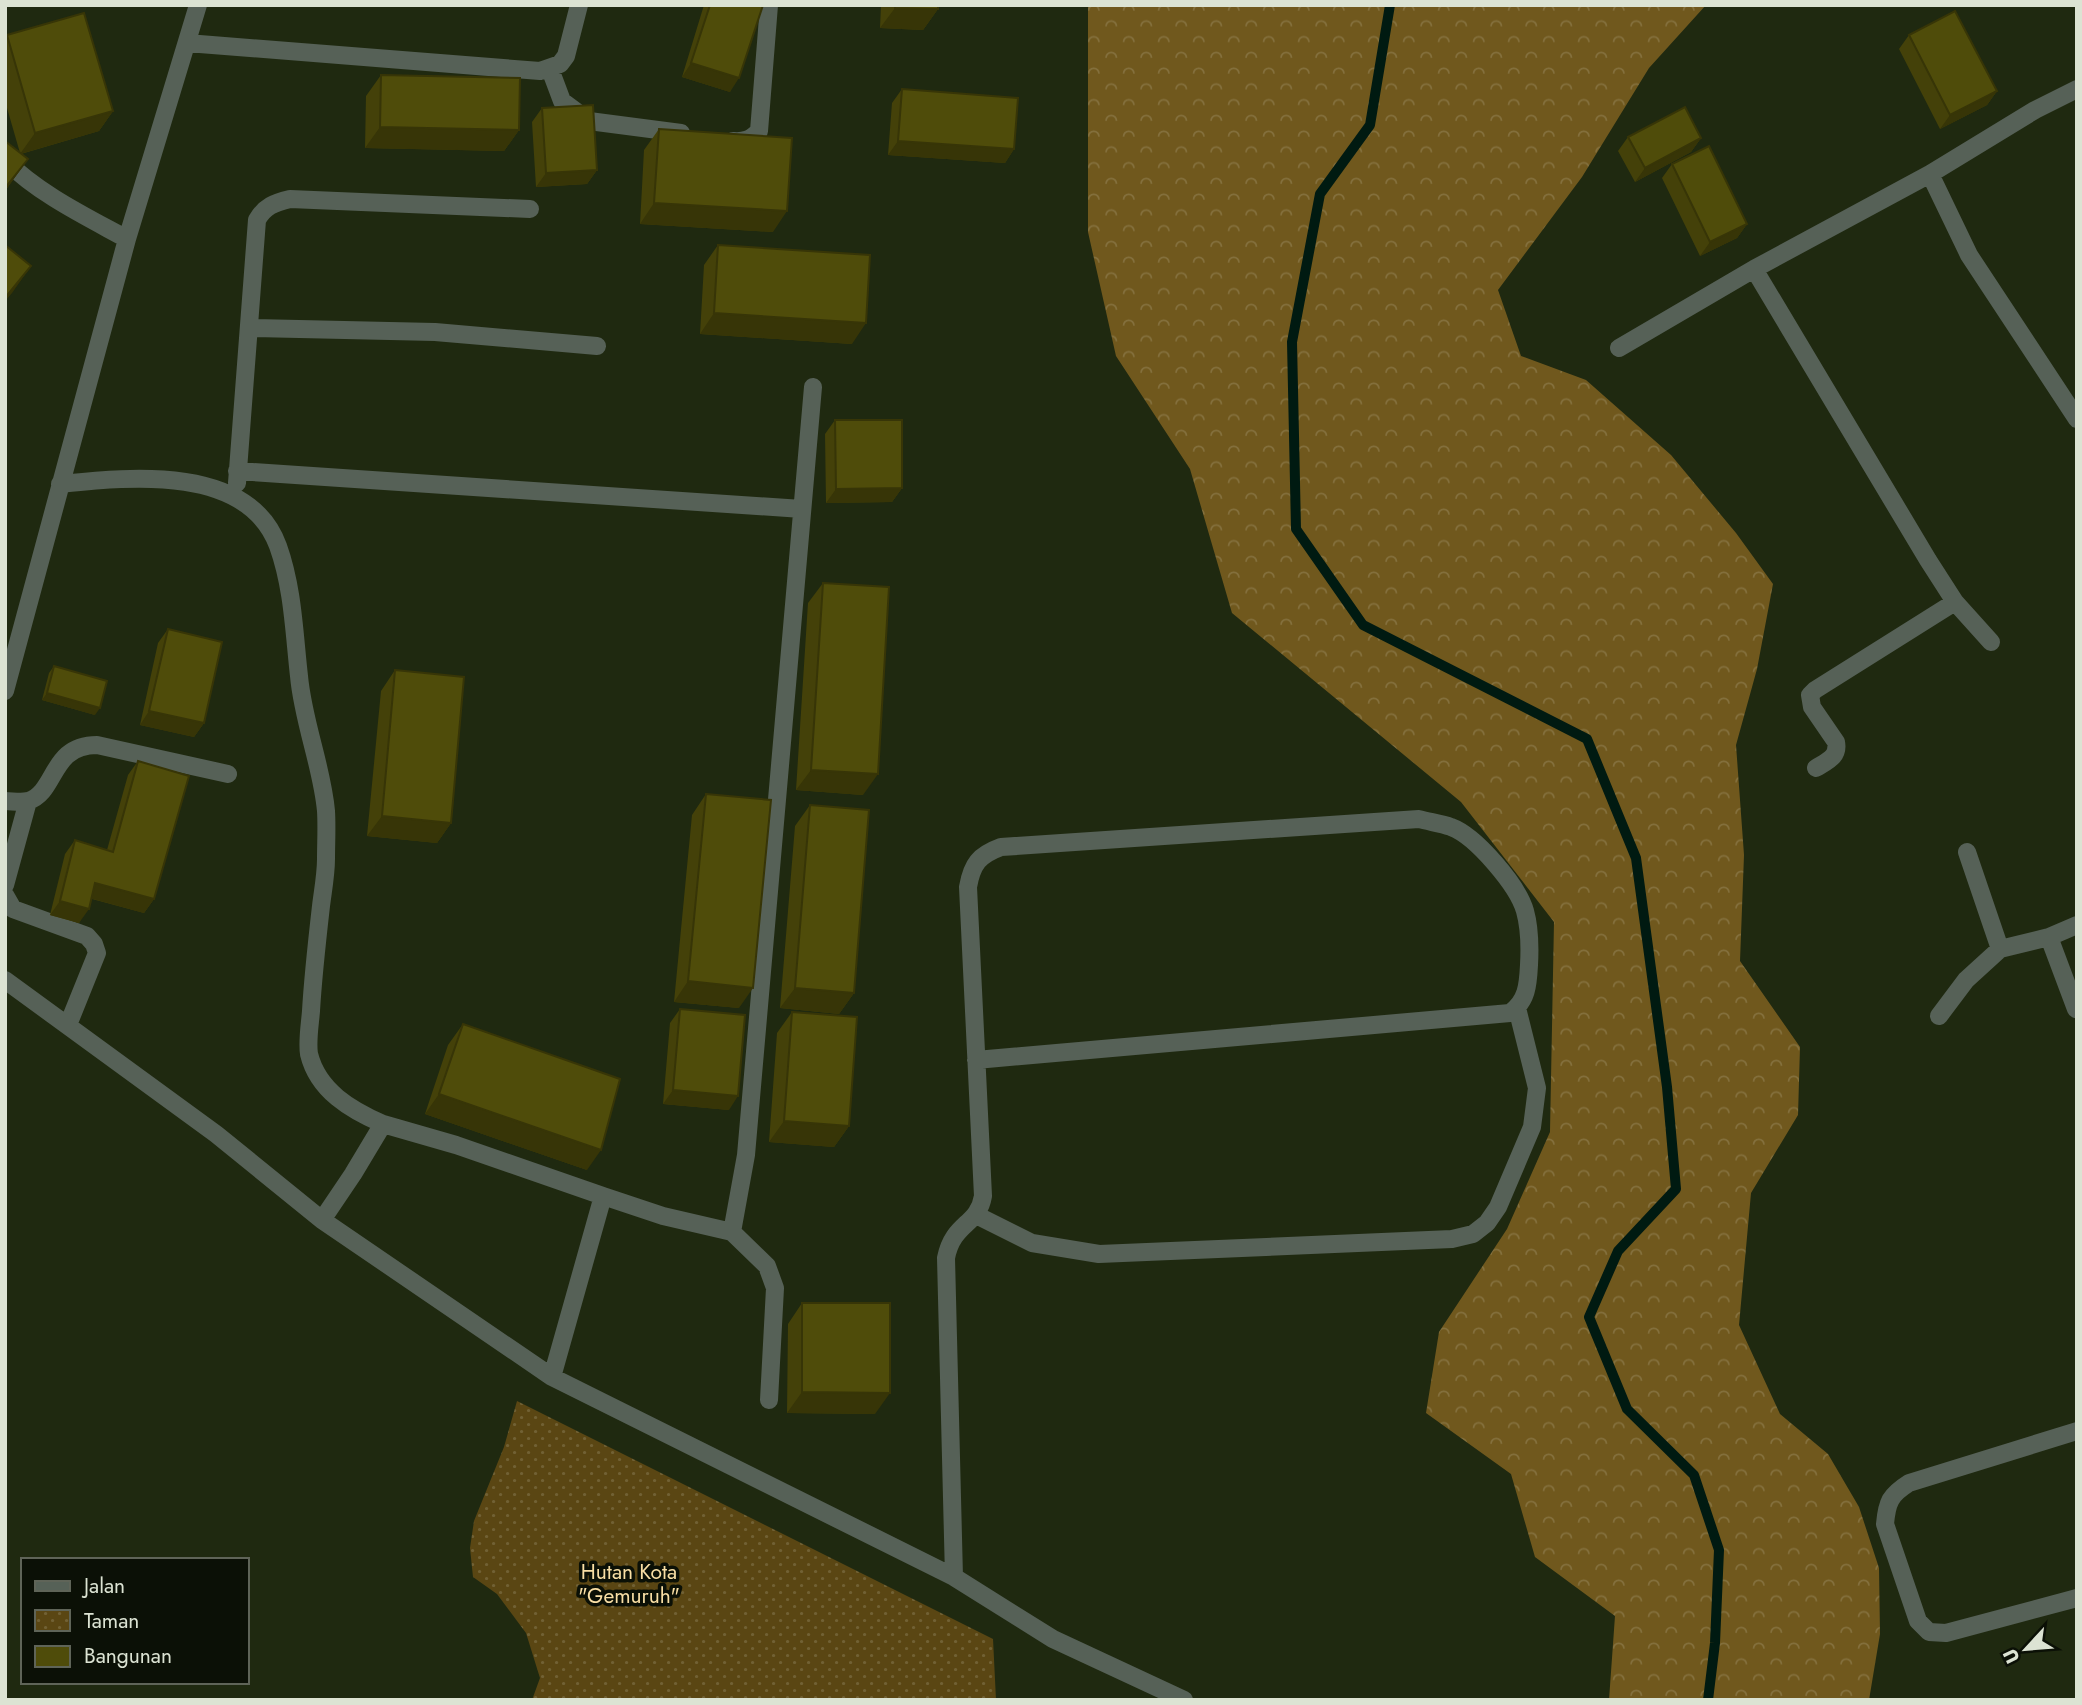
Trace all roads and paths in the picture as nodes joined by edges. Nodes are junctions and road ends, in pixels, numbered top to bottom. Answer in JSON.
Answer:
{"nodes":[{"id":1,"x":198,"y":5,"type":"edge"},
{"id":2,"x":579,"y":5,"type":"edge"},
{"id":3,"x":769,"y":5,"type":"edge"},
{"id":4,"x":187,"y":43,"type":"junction"},
{"id":5,"x":550,"y":69,"type":"junction"},
{"id":6,"x":2077,"y":89,"type":"edge"},
{"id":7,"x":5,"y":160,"type":"edge"},
{"id":8,"x":1930,"y":174,"type":"junction"},
{"id":9,"x":530,"y":209,"type":"dead end"},
{"id":10,"x":127,"y":239,"type":"junction"},
{"id":11,"x":1754,"y":269,"type":"junction"},
{"id":12,"x":249,"y":328,"type":"junction"},
{"id":13,"x":597,"y":346,"type":"dead end"},
{"id":14,"x":1619,"y":348,"type":"dead end"},
{"id":15,"x":813,"y":387,"type":"dead end"},
{"id":16,"x":2077,"y":419,"type":"edge"},
{"id":17,"x":237,"y":471,"type":"junction"},
{"id":18,"x":60,"y":484,"type":"junction"},
{"id":19,"x":235,"y":497,"type":"junction"},
{"id":20,"x":802,"y":509,"type":"junction"},
{"id":21,"x":1955,"y":602,"type":"junction"},
{"id":22,"x":1991,"y":642,"type":"dead end"},
{"id":23,"x":5,"y":691,"type":"edge"},
{"id":24,"x":1816,"y":768,"type":"dead end"},
{"id":25,"x":228,"y":774,"type":"dead end"},
{"id":26,"x":5,"y":801,"type":"edge"},
{"id":27,"x":28,"y":801,"type":"junction"},
{"id":28,"x":1967,"y":852,"type":"dead end"},
{"id":29,"x":5,"y":885,"type":"edge"},
{"id":30,"x":5,"y":895,"type":"edge"},
{"id":31,"x":2077,"y":925,"type":"edge"},
{"id":32,"x":2049,"y":937,"type":"junction"},
{"id":33,"x":2000,"y":949,"type":"junction"},
{"id":34,"x":5,"y":980,"type":"edge"},
{"id":35,"x":1517,"y":1008,"type":"junction"},
{"id":36,"x":2076,"y":1009,"type":"edge"},
{"id":37,"x":1939,"y":1016,"type":"dead end"},
{"id":38,"x":68,"y":1025,"type":"junction"},
{"id":39,"x":976,"y":1060,"type":"junction"},
{"id":40,"x":383,"y":1124,"type":"junction"},
{"id":41,"x":603,"y":1196,"type":"junction"},
{"id":42,"x":976,"y":1215,"type":"junction"},
{"id":43,"x":322,"y":1220,"type":"junction"},
{"id":44,"x":732,"y":1232,"type":"junction"},
{"id":45,"x":552,"y":1377,"type":"junction"},
{"id":46,"x":769,"y":1400,"type":"dead end"},
{"id":47,"x":2077,"y":1431,"type":"edge"},
{"id":48,"x":954,"y":1577,"type":"junction"},
{"id":49,"x":2077,"y":1598,"type":"edge"},
{"id":50,"x":1184,"y":1700,"type":"edge"}],
"edges":[{"from":1,"to":4,"type":"street"},
{"from":2,"to":5,"type":"street"},
{"from":3,"to":5,"type":"street"},
{"from":4,"to":5,"type":"street"},
{"from":4,"to":10,"type":"street"},
{"from":6,"to":8,"type":"street"},
{"from":7,"to":10,"type":"street"},
{"from":8,"to":11,"type":"street"},
{"from":8,"to":16,"type":"street"},
{"from":9,"to":12,"type":"street"},
{"from":10,"to":18,"type":"street"},
{"from":11,"to":14,"type":"street"},
{"from":11,"to":21,"type":"street"},
{"from":12,"to":13,"type":"street"},
{"from":12,"to":17,"type":"street"},
{"from":15,"to":20,"type":"street"},
{"from":17,"to":19,"type":"street"},
{"from":17,"to":20,"type":"street"},
{"from":18,"to":19,"type":"street"},
{"from":18,"to":23,"type":"street"},
{"from":19,"to":40,"type":"street"},
{"from":20,"to":44,"type":"street"},
{"from":21,"to":22,"type":"street"},
{"from":21,"to":24,"type":"street"},
{"from":25,"to":27,"type":"street"},
{"from":26,"to":27,"type":"street"},
{"from":27,"to":29,"type":"street"},
{"from":28,"to":33,"type":"street"},
{"from":30,"to":38,"type":"street"},
{"from":31,"to":32,"type":"street"},
{"from":32,"to":33,"type":"street"},
{"from":32,"to":36,"type":"street"},
{"from":33,"to":37,"type":"street"},
{"from":34,"to":38,"type":"street"},
{"from":35,"to":39,"type":"street"},
{"from":35,"to":39,"type":"street"},
{"from":35,"to":42,"type":"street"},
{"from":38,"to":43,"type":"street"},
{"from":39,"to":42,"type":"street"},
{"from":40,"to":41,"type":"street"},
{"from":40,"to":43,"type":"street"},
{"from":41,"to":44,"type":"street"},
{"from":41,"to":45,"type":"street"},
{"from":42,"to":48,"type":"street"},
{"from":43,"to":45,"type":"street"},
{"from":44,"to":46,"type":"street"},
{"from":45,"to":48,"type":"street"},
{"from":47,"to":49,"type":"street"},
{"from":48,"to":50,"type":"street"}]}
